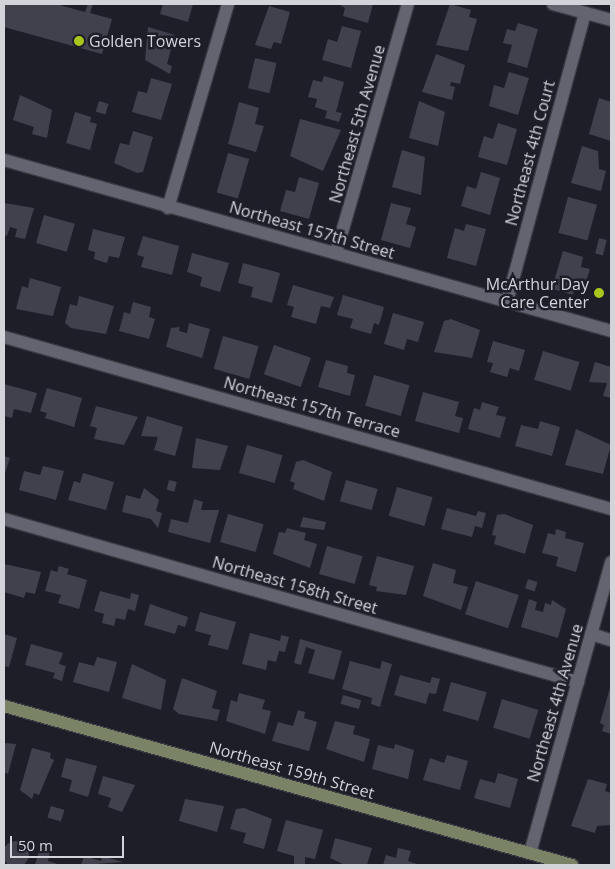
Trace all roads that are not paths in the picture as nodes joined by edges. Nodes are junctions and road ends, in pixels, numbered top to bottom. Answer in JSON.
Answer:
{"nodes":[{"id":1,"x":228,"y":4,"type":"edge"},
{"id":2,"x":408,"y":4,"type":"edge"},
{"id":3,"x":553,"y":4,"type":"edge"},
{"id":4,"x":585,"y":13,"type":"junction"},
{"id":5,"x":611,"y":20,"type":"edge"},
{"id":6,"x":4,"y":160,"type":"edge"},
{"id":7,"x":168,"y":208,"type":"junction"},
{"id":8,"x":336,"y":253,"type":"junction"},
{"id":9,"x":506,"y":302,"type":"junction"},
{"id":10,"x":611,"y":331,"type":"edge"},
{"id":11,"x":4,"y":337,"type":"edge"},
{"id":12,"x":611,"y":508,"type":"edge"},
{"id":13,"x":4,"y":519,"type":"edge"},
{"id":14,"x":611,"y":562,"type":"edge"},
{"id":15,"x":591,"y":634,"type":"junction"},
{"id":16,"x":611,"y":640,"type":"edge"},
{"id":17,"x":578,"y":682,"type":"junction"},
{"id":18,"x":4,"y":706,"type":"edge"},
{"id":19,"x":530,"y":853,"type":"junction"},
{"id":20,"x":572,"y":865,"type":"edge"}],
"edges":[{"from":1,"to":7,"type":"street"},
{"from":2,"to":8,"type":"street","name":"Northeast 5th Avenue"},
{"from":3,"to":4,"type":"street"},
{"from":4,"to":5,"type":"street"},
{"from":4,"to":9,"type":"street","name":"Northeast 4th Court"},
{"from":6,"to":7,"type":"street","name":"Northeast 157th Street"},
{"from":7,"to":8,"type":"street","name":"Northeast 157th Street"},
{"from":8,"to":9,"type":"street","name":"Northeast 157th Street"},
{"from":9,"to":10,"type":"street","name":"Northeast 157th Street"},
{"from":11,"to":12,"type":"street","name":"Northeast 157th Terrace"},
{"from":13,"to":17,"type":"street","name":"Northeast 158th Street"},
{"from":14,"to":15,"type":"street","name":"Northeast 4th Avenue"},
{"from":15,"to":16,"type":"street"},
{"from":15,"to":17,"type":"street","name":"Northeast 4th Avenue"},
{"from":17,"to":19,"type":"street","name":"Northeast 4th Avenue"},
{"from":18,"to":19,"type":"street","name":"Northeast 159th Street"},
{"from":19,"to":20,"type":"street","name":"Northeast 159th Street"}]}
